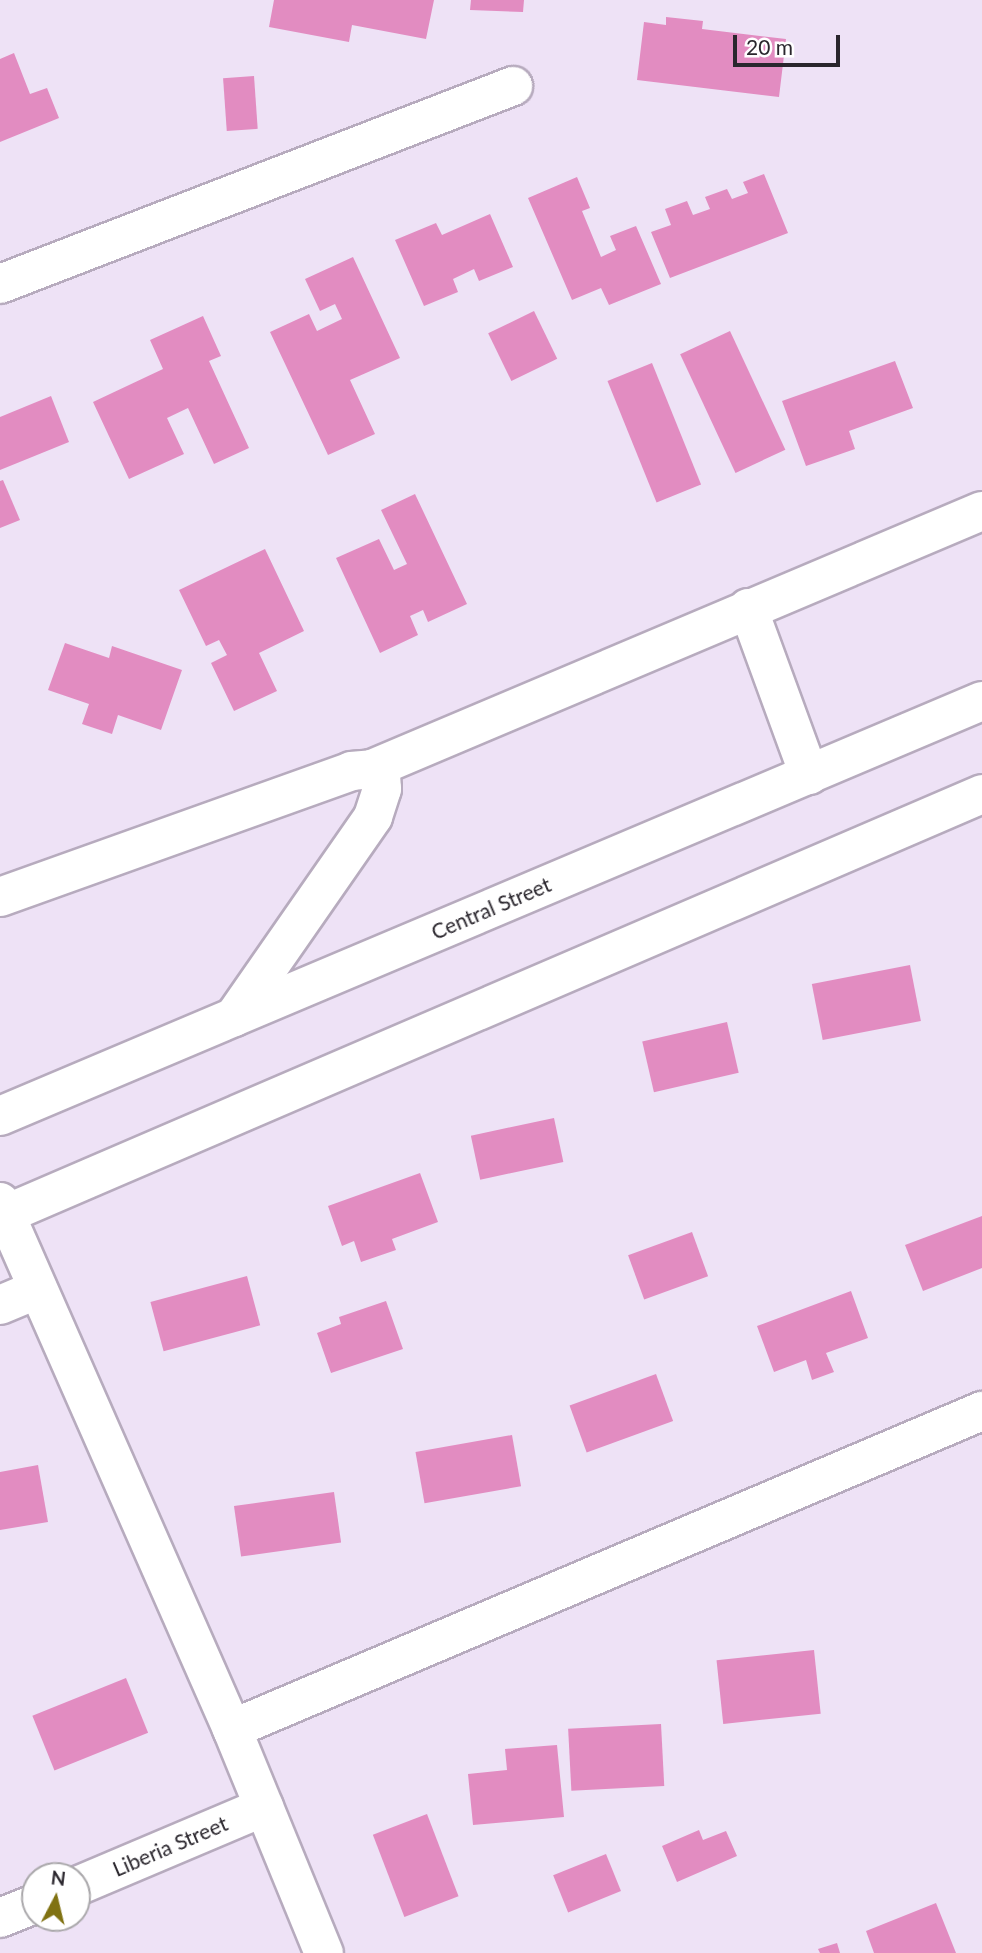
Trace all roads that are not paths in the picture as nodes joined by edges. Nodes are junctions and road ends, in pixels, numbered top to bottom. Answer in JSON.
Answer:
{"nodes":[{"id":1,"x":513,"y":86,"type":"dead end"},
{"id":2,"x":0,"y":284,"type":"edge"},
{"id":3,"x":982,"y":511,"type":"edge"},
{"id":4,"x":748,"y":608,"type":"junction"},
{"id":5,"x":982,"y":701,"type":"edge"},
{"id":6,"x":372,"y":769,"type":"junction"},
{"id":7,"x":809,"y":775,"type":"junction"},
{"id":8,"x":982,"y":794,"type":"edge"},
{"id":9,"x":0,"y":897,"type":"edge"},
{"id":10,"x":234,"y":1017,"type":"junction"},
{"id":11,"x":0,"y":1116,"type":"edge"},
{"id":12,"x":3,"y":1208,"type":"edge"},
{"id":13,"x":38,"y":1289,"type":"junction"},
{"id":14,"x":0,"y":1305,"type":"edge"},
{"id":15,"x":982,"y":1412,"type":"edge"},
{"id":16,"x":232,"y":1730,"type":"junction"},
{"id":17,"x":264,"y":1807,"type":"junction"},
{"id":18,"x":91,"y":1880,"type":"edge"},
{"id":19,"x":21,"y":1910,"type":"edge"},
{"id":20,"x":0,"y":1919,"type":"edge"},
{"id":21,"x":324,"y":1953,"type":"edge"}],
"edges":[{"from":1,"to":2,"type":"street"},
{"from":3,"to":4,"type":"street"},
{"from":4,"to":6,"type":"street"},
{"from":4,"to":7,"type":"street"},
{"from":5,"to":7,"type":"street","name":"Central Street"},
{"from":6,"to":9,"type":"street"},
{"from":6,"to":10,"type":"street"},
{"from":7,"to":10,"type":"street","name":"Central Street"},
{"from":8,"to":12,"type":"street"},
{"from":10,"to":11,"type":"street","name":"Central Street"},
{"from":12,"to":13,"type":"street"},
{"from":13,"to":14,"type":"street"},
{"from":13,"to":16,"type":"street"},
{"from":15,"to":16,"type":"street"},
{"from":16,"to":17,"type":"street"},
{"from":17,"to":18,"type":"street","name":"Liberia Street"},
{"from":17,"to":21,"type":"street"},
{"from":19,"to":20,"type":"street"}]}
